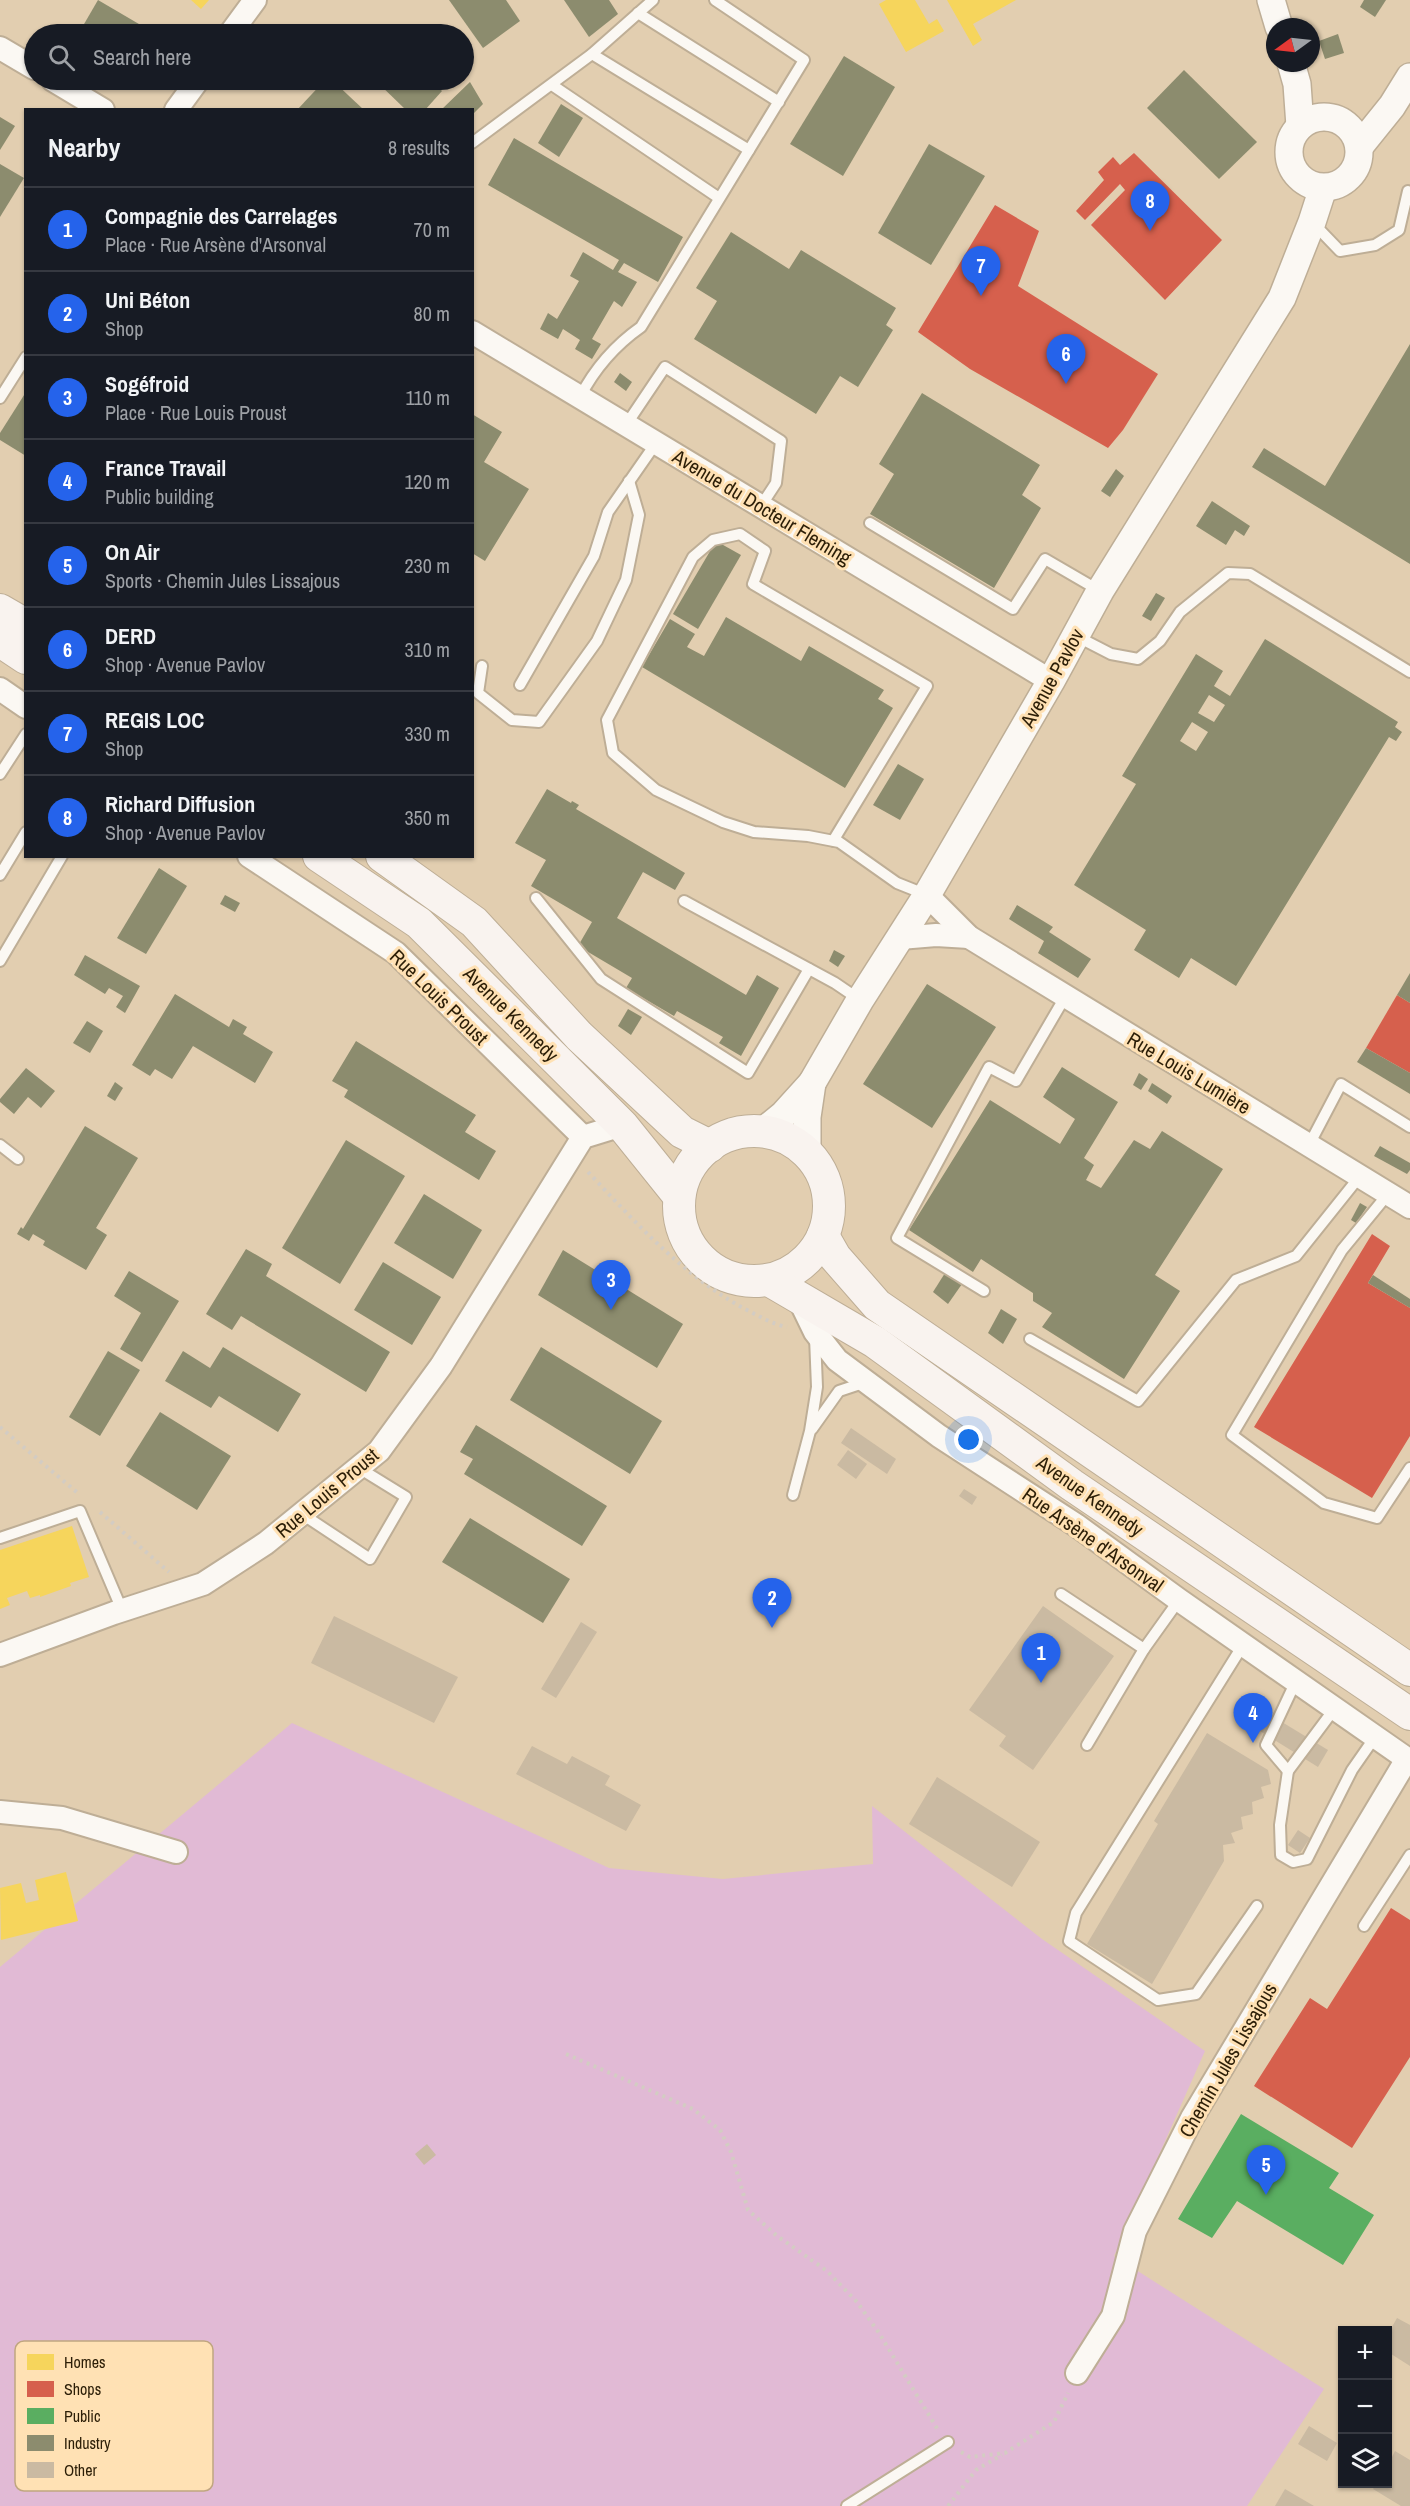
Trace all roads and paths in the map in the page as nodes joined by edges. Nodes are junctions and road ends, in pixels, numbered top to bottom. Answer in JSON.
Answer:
{"nodes":[{"id":1,"x":255,"y":0,"type":"edge"},
{"id":2,"x":653,"y":0,"type":"edge"},
{"id":3,"x":715,"y":0,"type":"edge"},
{"id":4,"x":1271,"y":0,"type":"edge"},
{"id":5,"x":638,"y":13,"type":"junction"},
{"id":6,"x":1276,"y":18,"type":"edge"},
{"id":7,"x":237,"y":24,"type":"edge"},
{"id":8,"x":0,"y":48,"type":"edge"},
{"id":9,"x":592,"y":54,"type":"junction"},
{"id":10,"x":24,"y":62,"type":"edge"},
{"id":11,"x":1294,"y":73,"type":"edge"},
{"id":12,"x":1410,"y":77,"type":"edge"},
{"id":13,"x":552,"y":85,"type":"junction"},
{"id":14,"x":70,"y":90,"type":"edge"},
{"id":15,"x":191,"y":90,"type":"edge"},
{"id":16,"x":779,"y":102,"type":"junction"},
{"id":17,"x":100,"y":108,"type":"edge"},
{"id":18,"x":177,"y":108,"type":"edge"},
{"id":19,"x":1300,"y":126,"type":"junction"},
{"id":20,"x":1347,"y":131,"type":"junction"},
{"id":21,"x":474,"y":141,"type":"edge"},
{"id":22,"x":749,"y":150,"type":"junction"},
{"id":23,"x":1312,"y":184,"type":"junction"},
{"id":24,"x":1408,"y":190,"type":"dead end"},
{"id":25,"x":719,"y":198,"type":"junction"},
{"id":26,"x":1312,"y":222,"type":"junction"},
{"id":27,"x":1292,"y":273,"type":"junction"},
{"id":28,"x":474,"y":333,"type":"edge"},
{"id":29,"x":24,"y":360,"type":"edge"},
{"id":30,"x":0,"y":398,"type":"edge"},
{"id":31,"x":580,"y":398,"type":"junction"},
{"id":32,"x":626,"y":425,"type":"junction"},
{"id":33,"x":656,"y":443,"type":"junction"},
{"id":34,"x":629,"y":481,"type":"junction"},
{"id":35,"x":761,"y":506,"type":"junction"},
{"id":36,"x":870,"y":523,"type":"dead end"},
{"id":37,"x":1100,"y":591,"type":"junction"},
{"id":38,"x":0,"y":610,"type":"edge"},
{"id":39,"x":24,"y":624,"type":"edge"},
{"id":40,"x":1076,"y":635,"type":"junction"},
{"id":41,"x":0,"y":641,"type":"edge"},
{"id":42,"x":24,"y":657,"type":"edge"},
{"id":43,"x":482,"y":666,"type":"dead end"},
{"id":44,"x":1410,"y":672,"type":"edge"},
{"id":45,"x":1051,"y":681,"type":"junction"},
{"id":46,"x":520,"y":685,"type":"dead end"},
{"id":47,"x":0,"y":689,"type":"edge"},
{"id":48,"x":24,"y":706,"type":"edge"},
{"id":49,"x":23,"y":742,"type":"edge"},
{"id":50,"x":0,"y":774,"type":"edge"},
{"id":51,"x":24,"y":835,"type":"edge"},
{"id":52,"x":832,"y":841,"type":"junction"},
{"id":53,"x":61,"y":858,"type":"edge"},
{"id":54,"x":252,"y":858,"type":"edge"},
{"id":55,"x":323,"y":858,"type":"edge"},
{"id":56,"x":385,"y":858,"type":"edge"},
{"id":57,"x":0,"y":875,"type":"edge"},
{"id":58,"x":927,"y":895,"type":"junction"},
{"id":59,"x":536,"y":898,"type":"dead end"},
{"id":60,"x":684,"y":901,"type":"dead end"},
{"id":61,"x":969,"y":937,"type":"junction"},
{"id":62,"x":900,"y":938,"type":"junction"},
{"id":63,"x":0,"y":961,"type":"edge"},
{"id":64,"x":809,"y":969,"type":"junction"},
{"id":65,"x":1065,"y":998,"type":"junction"},
{"id":66,"x":860,"y":1000,"type":"junction"},
{"id":67,"x":812,"y":1083,"type":"junction"},
{"id":68,"x":622,"y":1125,"type":"junction"},
{"id":69,"x":1410,"y":1127,"type":"edge"},
{"id":70,"x":762,"y":1132,"type":"junction"},
{"id":71,"x":0,"y":1145,"type":"edge"},
{"id":72,"x":1309,"y":1145,"type":"junction"},
{"id":73,"x":577,"y":1146,"type":"junction"},
{"id":74,"x":710,"y":1146,"type":"junction"},
{"id":75,"x":807,"y":1154,"type":"junction"},
{"id":76,"x":18,"y":1159,"type":"dead end"},
{"id":77,"x":1360,"y":1176,"type":"junction"},
{"id":78,"x":1388,"y":1194,"type":"junction"},
{"id":79,"x":680,"y":1196,"type":"junction"},
{"id":80,"x":1410,"y":1207,"type":"edge"},
{"id":81,"x":823,"y":1236,"type":"junction"},
{"id":82,"x":769,"y":1280,"type":"junction"},
{"id":83,"x":984,"y":1291,"type":"dead end"},
{"id":84,"x":799,"y":1299,"type":"junction"},
{"id":85,"x":815,"y":1332,"type":"junction"},
{"id":86,"x":1030,"y":1340,"type":"dead end"},
{"id":87,"x":867,"y":1382,"type":"junction"},
{"id":88,"x":810,"y":1431,"type":"junction"},
{"id":89,"x":359,"y":1467,"type":"junction"},
{"id":90,"x":1410,"y":1468,"type":"edge"},
{"id":91,"x":793,"y":1495,"type":"dead end"},
{"id":92,"x":302,"y":1514,"type":"junction"},
{"id":93,"x":0,"y":1538,"type":"edge"},
{"id":94,"x":1061,"y":1594,"type":"dead end"},
{"id":95,"x":1179,"y":1600,"type":"junction"},
{"id":96,"x":122,"y":1610,"type":"junction"},
{"id":97,"x":1243,"y":1645,"type":"junction"},
{"id":98,"x":1144,"y":1649,"type":"junction"},
{"id":99,"x":0,"y":1655,"type":"edge"},
{"id":100,"x":1410,"y":1670,"type":"edge"},
{"id":101,"x":1296,"y":1681,"type":"junction"},
{"id":102,"x":1335,"y":1708,"type":"junction"},
{"id":103,"x":1410,"y":1714,"type":"edge"},
{"id":104,"x":1375,"y":1737,"type":"junction"},
{"id":105,"x":1087,"y":1745,"type":"dead end"},
{"id":106,"x":1409,"y":1760,"type":"edge"},
{"id":107,"x":1288,"y":1771,"type":"junction"},
{"id":108,"x":0,"y":1812,"type":"edge"},
{"id":109,"x":176,"y":1852,"type":"dead end"},
{"id":110,"x":1410,"y":1855,"type":"edge"},
{"id":111,"x":1257,"y":1906,"type":"dead end"},
{"id":112,"x":1364,"y":1926,"type":"dead end"},
{"id":113,"x":566,"y":2054,"type":"dead end"},
{"id":114,"x":1077,"y":2373,"type":"joint"},
{"id":115,"x":948,"y":2442,"type":"junction"},
{"id":116,"x":1005,"y":2453,"type":"junction"},
{"id":117,"x":847,"y":2506,"type":"edge"},
{"id":118,"x":948,"y":2506,"type":"edge"}],
"edges":[{"from":1,"to":7,"type":"street"},
{"from":2,"to":5,"type":"lane"},
{"from":3,"to":16,"type":"lane"},
{"from":4,"to":6,"type":"street"},
{"from":5,"to":9,"type":"lane"},
{"from":5,"to":16,"type":"lane"},
{"from":8,"to":10,"type":"street"},
{"from":9,"to":13,"type":"lane"},
{"from":9,"to":22,"type":"lane"},
{"from":11,"to":19,"type":"street"},
{"from":11,"to":20,"type":"street"},
{"from":12,"to":20,"type":"street"},
{"from":13,"to":21,"type":"lane"},
{"from":13,"to":25,"type":"lane"},
{"from":14,"to":17,"type":"street"},
{"from":15,"to":18,"type":"street"},
{"from":16,"to":22,"type":"lane"},
{"from":19,"to":20,"type":"street"},
{"from":19,"to":23,"type":"street"},
{"from":20,"to":23,"type":"street"},
{"from":22,"to":25,"type":"lane"},
{"from":23,"to":26,"type":"street","name":"Avenue Pavlov"},
{"from":23,"to":27,"type":"street","name":"Avenue Pavlov"},
{"from":24,"to":26,"type":"lane"},
{"from":25,"to":31,"type":"lane"},
{"from":26,"to":27,"type":"street","name":"Avenue Pavlov"},
{"from":27,"to":37,"type":"street","name":"Avenue Pavlov"},
{"from":28,"to":31,"type":"street","name":"Avenue du Docteur Fleming"},
{"from":29,"to":30,"type":"lane"},
{"from":31,"to":32,"type":"street","name":"Avenue du Docteur Fleming"},
{"from":32,"to":33,"type":"street","name":"Avenue du Docteur Fleming"},
{"from":32,"to":35,"type":"lane"},
{"from":33,"to":34,"type":"lane"},
{"from":33,"to":35,"type":"street","name":"Avenue du Docteur Fleming"},
{"from":34,"to":43,"type":"lane"},
{"from":34,"to":46,"type":"lane"},
{"from":35,"to":45,"type":"street","name":"Avenue du Docteur Fleming"},
{"from":36,"to":37,"type":"lane"},
{"from":37,"to":40,"type":"street","name":"Avenue Pavlov"},
{"from":38,"to":39,"type":"main road"},
{"from":40,"to":44,"type":"lane"},
{"from":40,"to":45,"type":"street","name":"Avenue Pavlov"},
{"from":41,"to":42,"type":"main road"},
{"from":45,"to":58,"type":"street","name":"Avenue Pavlov"},
{"from":47,"to":48,"type":"street"},
{"from":49,"to":50,"type":"lane"},
{"from":51,"to":57,"type":"lane"},
{"from":52,"to":52,"type":"lane"},
{"from":52,"to":58,"type":"lane"},
{"from":53,"to":63,"type":"lane"},
{"from":54,"to":73,"type":"street","name":"Rue Louis Proust"},
{"from":55,"to":68,"type":"main road","name":"Avenue Kennedy"},
{"from":56,"to":74,"type":"main road","name":"Avenue Kennedy"},
{"from":58,"to":61,"type":"street","name":"Rue Louis Lumière"},
{"from":58,"to":62,"type":"street","name":"Avenue Pavlov"},
{"from":59,"to":64,"type":"lane"},
{"from":60,"to":64,"type":"lane"},
{"from":61,"to":62,"type":"street","name":"Rue Louis Lumière"},
{"from":61,"to":65,"type":"street","name":"Rue Louis Lumière"},
{"from":62,"to":66,"type":"street","name":"Avenue Pavlov"},
{"from":64,"to":66,"type":"lane"},
{"from":65,"to":72,"type":"street","name":"Rue Louis Lumière"},
{"from":65,"to":83,"type":"lane"},
{"from":66,"to":67,"type":"street","name":"Avenue Pavlov"},
{"from":67,"to":70,"type":"street","name":"Avenue Pavlov"},
{"from":67,"to":75,"type":"street","name":"Avenue Pavlov"},
{"from":68,"to":73,"type":"street"},
{"from":68,"to":79,"type":"main road","name":"Avenue Kennedy"},
{"from":69,"to":72,"type":"lane"},
{"from":70,"to":74,"type":"main road"},
{"from":70,"to":75,"type":"main road"},
{"from":71,"to":76,"type":"lane"},
{"from":72,"to":77,"type":"street","name":"Rue Louis Lumière"},
{"from":73,"to":85,"type":"path"},
{"from":73,"to":89,"type":"street","name":"Rue Louis Proust"},
{"from":74,"to":79,"type":"main road"},
{"from":75,"to":81,"type":"main road"},
{"from":77,"to":78,"type":"street","name":"Rue Louis Lumière"},
{"from":77,"to":86,"type":"lane"},
{"from":78,"to":80,"type":"street","name":"Rue Louis Lumière"},
{"from":78,"to":90,"type":"lane"},
{"from":79,"to":82,"type":"main road"},
{"from":81,"to":82,"type":"main road"},
{"from":81,"to":100,"type":"main road","name":"Avenue Kennedy"},
{"from":82,"to":84,"type":"main road","name":"Avenue Kennedy"},
{"from":84,"to":85,"type":"street","name":"Rue Arsène d'Arsonval"},
{"from":84,"to":103,"type":"main road","name":"Avenue Kennedy"},
{"from":85,"to":87,"type":"street","name":"Rue Arsène d'Arsonval"},
{"from":85,"to":88,"type":"lane"},
{"from":87,"to":88,"type":"lane"},
{"from":87,"to":95,"type":"street","name":"Rue Arsène d'Arsonval"},
{"from":88,"to":91,"type":"lane"},
{"from":89,"to":92,"type":"street","name":"Rue Louis Proust"},
{"from":89,"to":92,"type":"lane"},
{"from":92,"to":96,"type":"street","name":"Rue Louis Proust"},
{"from":93,"to":96,"type":"lane"},
{"from":94,"to":98,"type":"lane"},
{"from":95,"to":97,"type":"street","name":"Rue Arsène d'Arsonval"},
{"from":95,"to":98,"type":"lane"},
{"from":96,"to":99,"type":"street","name":"Rue Louis Proust"},
{"from":97,"to":101,"type":"street","name":"Rue Arsène d'Arsonval"},
{"from":97,"to":111,"type":"lane"},
{"from":98,"to":105,"type":"lane"},
{"from":101,"to":102,"type":"street","name":"Rue Arsène d'Arsonval"},
{"from":101,"to":107,"type":"lane"},
{"from":102,"to":104,"type":"street","name":"Rue Arsène d'Arsonval"},
{"from":102,"to":107,"type":"lane"},
{"from":104,"to":106,"type":"street","name":"Rue Arsène d'Arsonval"},
{"from":104,"to":107,"type":"lane"},
{"from":106,"to":114,"type":"street","name":"Chemin Jules Lissajous"},
{"from":108,"to":109,"type":"street"},
{"from":110,"to":112,"type":"lane"},
{"from":113,"to":115,"type":"path"},
{"from":114,"to":116,"type":"path"},
{"from":115,"to":116,"type":"path"},
{"from":115,"to":117,"type":"lane"},
{"from":116,"to":118,"type":"path"}]}
